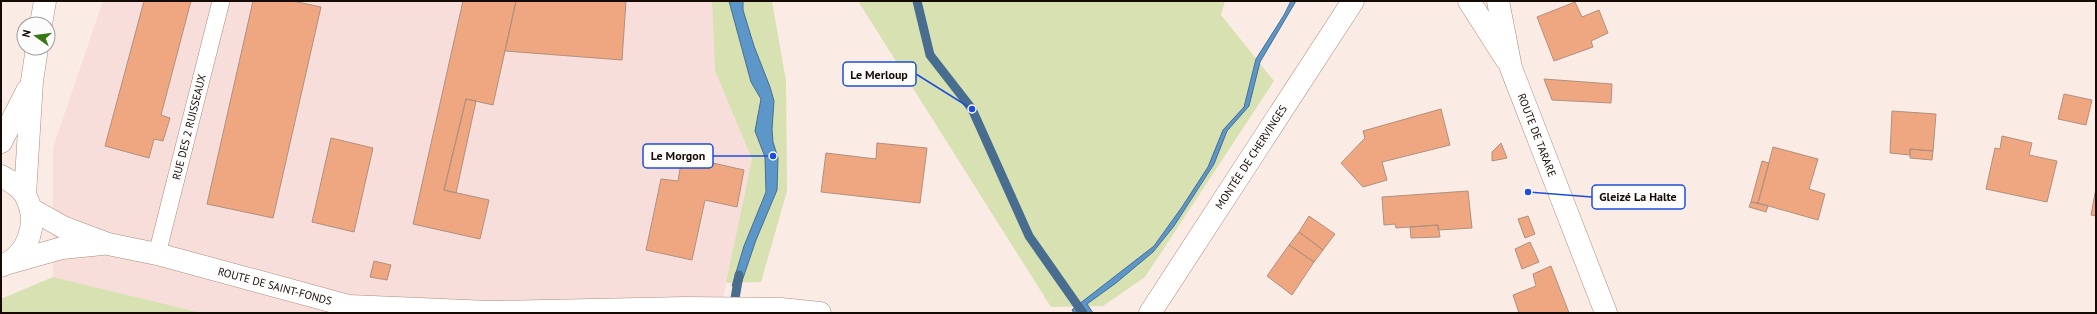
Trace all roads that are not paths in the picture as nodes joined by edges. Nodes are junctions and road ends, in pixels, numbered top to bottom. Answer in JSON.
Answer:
{"nodes":[{"id":1,"x":45,"y":1,"type":"edge"},
{"id":2,"x":221,"y":1,"type":"edge"},
{"id":3,"x":1469,"y":1,"type":"edge"},
{"id":4,"x":1498,"y":1,"type":"edge"},
{"id":5,"x":1351,"y":4,"type":"edge"},
{"id":6,"x":42,"y":16,"type":"edge"},
{"id":7,"x":36,"y":56,"type":"edge"},
{"id":8,"x":1511,"y":68,"type":"junction"},
{"id":9,"x":32,"y":81,"type":"junction"},
{"id":10,"x":1,"y":142,"type":"edge"},
{"id":11,"x":1,"y":176,"type":"edge"},
{"id":12,"x":28,"y":202,"type":"junction"},
{"id":13,"x":108,"y":244,"type":"junction"},
{"id":14,"x":156,"y":254,"type":"junction"},
{"id":15,"x":3,"y":265,"type":"edge"},
{"id":16,"x":820,"y":313,"type":"edge"},
{"id":17,"x":1150,"y":313,"type":"edge"},
{"id":18,"x":1606,"y":313,"type":"edge"}],
"edges":[{"from":1,"to":6,"type":"street"},
{"from":2,"to":14,"type":"lane","name":"RUE DES 2 RUISSEAUX"},
{"from":3,"to":8,"type":"street","name":"ROUTE DE TARARE"},
{"from":4,"to":8,"type":"street","name":"ROUTE DE TARARE"},
{"from":5,"to":17,"type":"street","name":"MONTÉE DE CHERVINGES"},
{"from":7,"to":9,"type":"street"},
{"from":8,"to":18,"type":"street","name":"ROUTE DE TARARE"},
{"from":9,"to":10,"type":"street"},
{"from":9,"to":12,"type":"street"},
{"from":11,"to":12,"type":"street","name":"ROUTE DE SAINT-FONDS"},
{"from":12,"to":13,"type":"street","name":"ROUTE DE SAINT-FONDS"},
{"from":12,"to":15,"type":"street"},
{"from":13,"to":14,"type":"street","name":"ROUTE DE SAINT-FONDS"},
{"from":13,"to":15,"type":"street","name":"ROUTE DE SAINT-FONDS"},
{"from":14,"to":16,"type":"street","name":"ROUTE DE SAINT-FONDS"}]}
